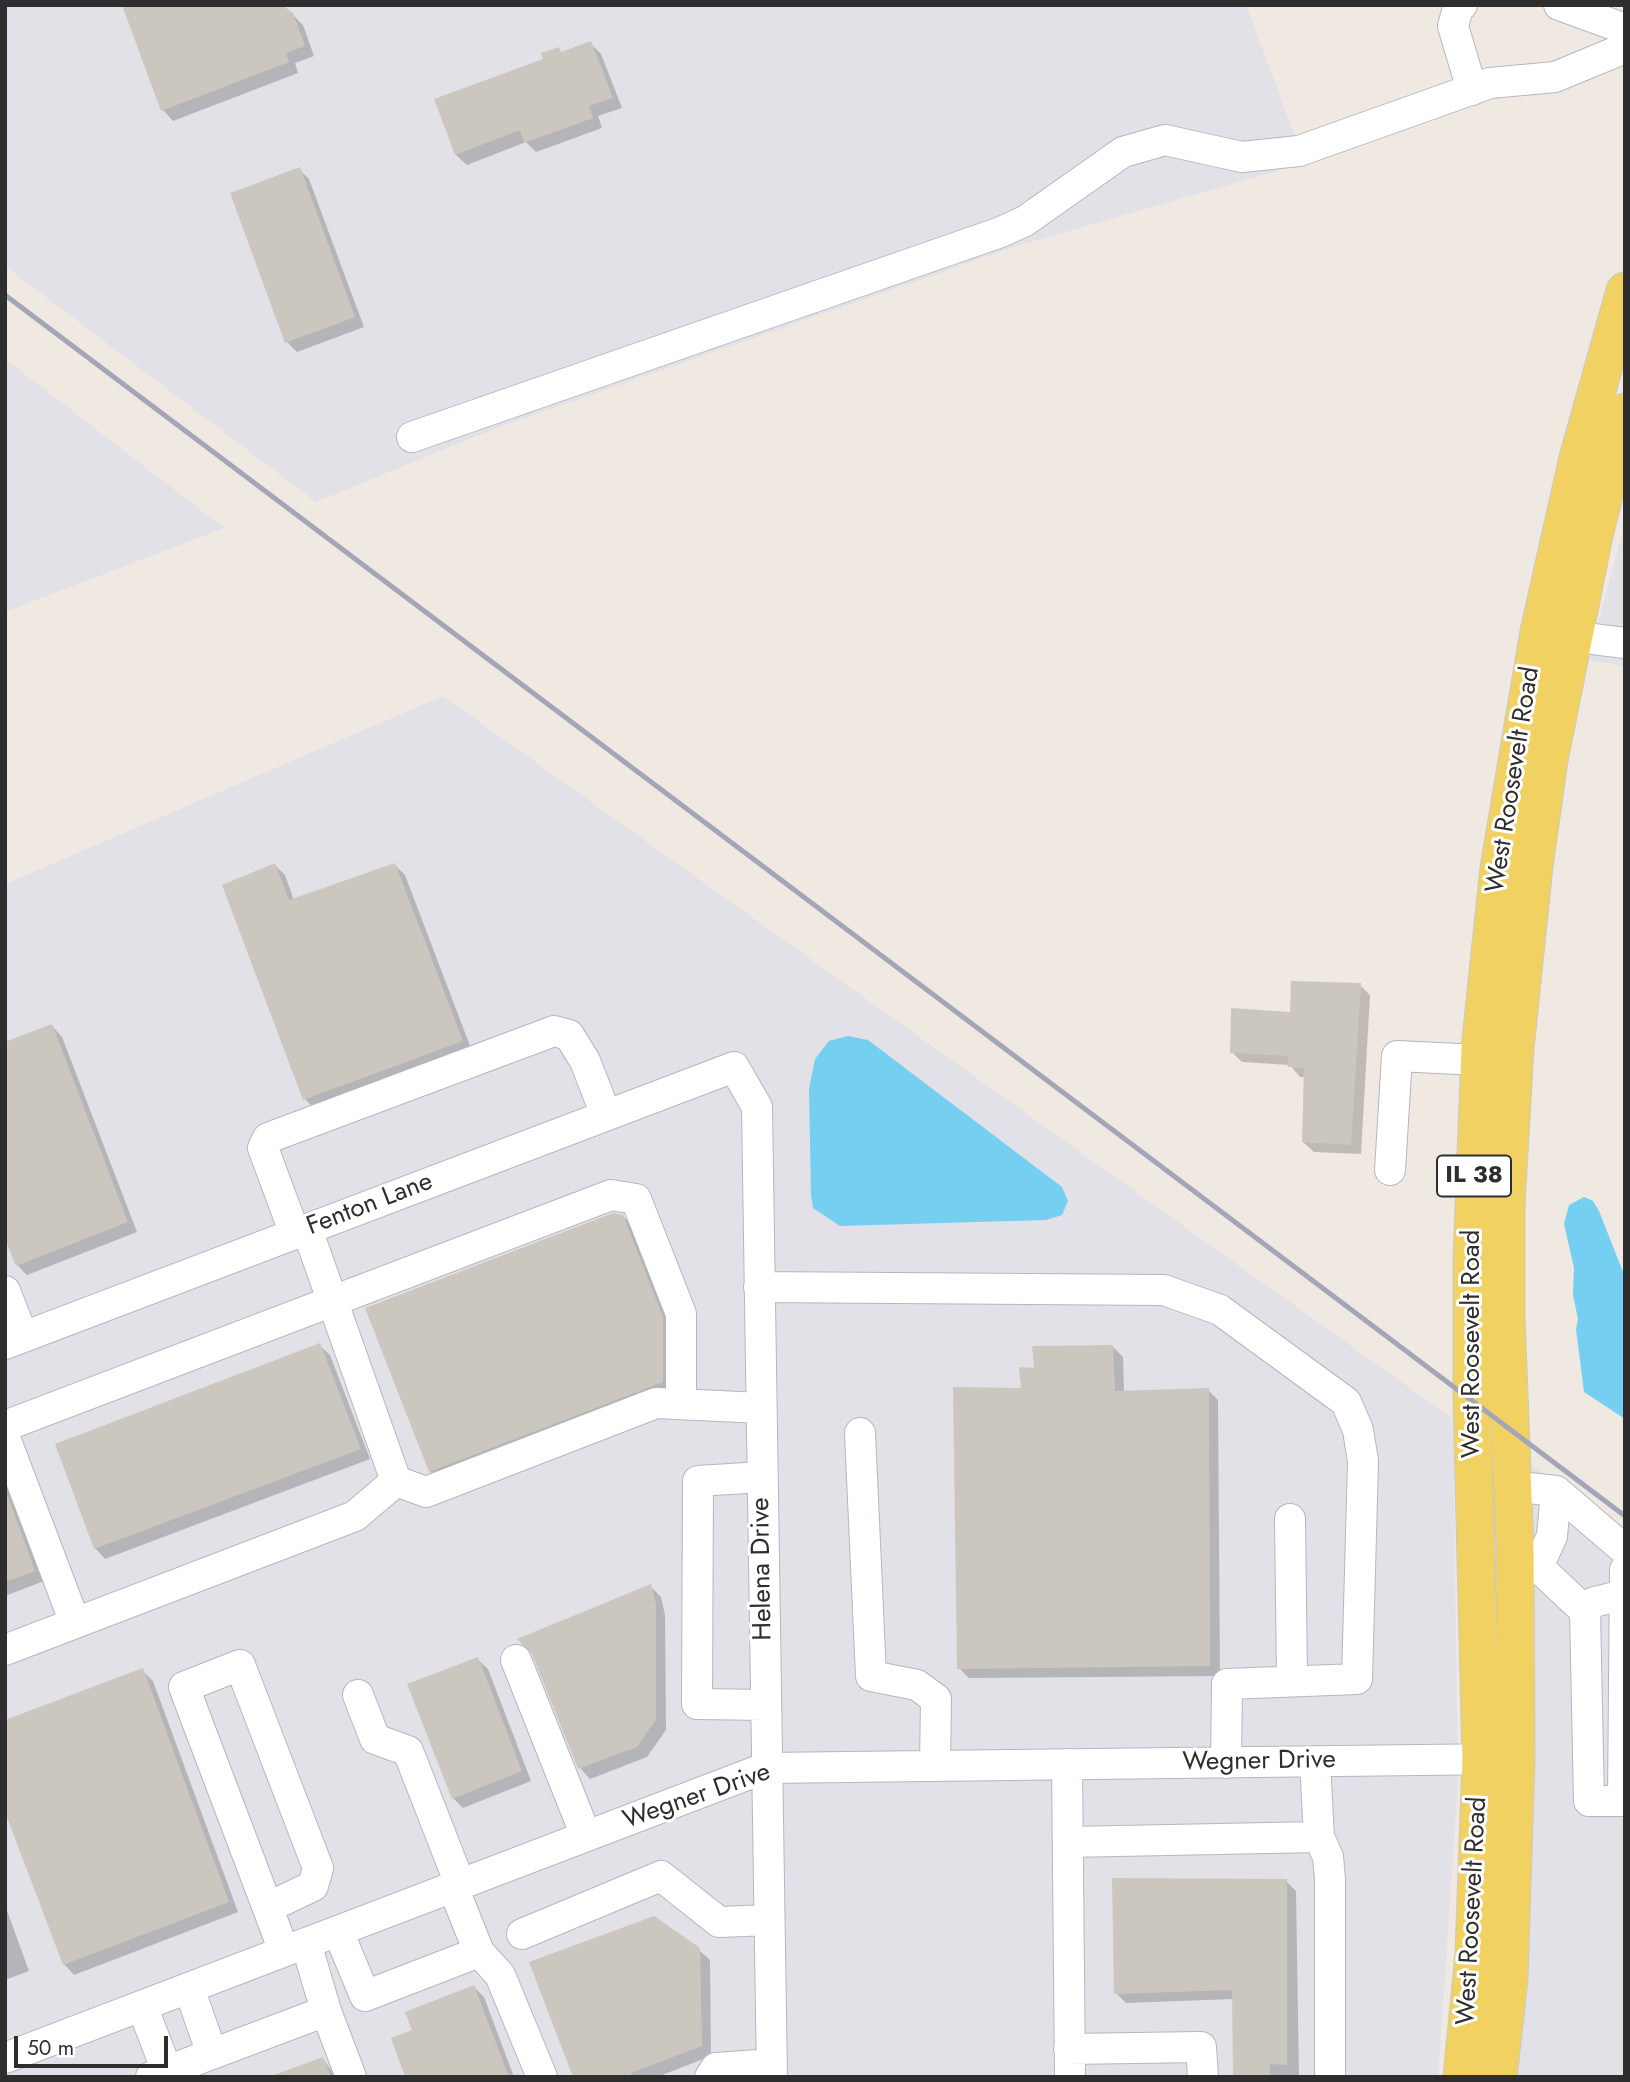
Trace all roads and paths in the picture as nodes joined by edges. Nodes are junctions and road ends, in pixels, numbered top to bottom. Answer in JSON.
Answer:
{"nodes":[{"id":1,"x":1559,"y":5,"type":"edge"},
{"id":2,"x":1455,"y":10,"type":"edge"},
{"id":3,"x":1625,"y":29,"type":"edge"},
{"id":4,"x":1625,"y":48,"type":"edge"},
{"id":5,"x":1472,"y":90,"type":"junction"},
{"id":6,"x":1625,"y":291,"type":"edge"},
{"id":7,"x":1625,"y":412,"type":"edge"},
{"id":8,"x":412,"y":437,"type":"dead end"},
{"id":9,"x":1555,"y":634,"type":"junction"},
{"id":10,"x":1625,"y":643,"type":"edge"},
{"id":11,"x":1479,"y":1060,"type":"junction"},
{"id":12,"x":734,"y":1066,"type":"joint"},
{"id":13,"x":606,"y":1115,"type":"junction"},
{"id":14,"x":1390,"y":1170,"type":"dead end"},
{"id":15,"x":301,"y":1231,"type":"junction"},
{"id":16,"x":760,"y":1287,"type":"junction"},
{"id":17,"x":5,"y":1292,"type":"edge"},
{"id":18,"x":331,"y":1301,"type":"junction"},
{"id":19,"x":14,"y":1340,"type":"edge"},
{"id":20,"x":681,"y":1405,"type":"junction"},
{"id":21,"x":761,"y":1408,"type":"junction"},
{"id":22,"x":5,"y":1426,"type":"edge"},
{"id":23,"x":860,"y":1433,"type":"dead end"},
{"id":24,"x":5,"y":1438,"type":"edge"},
{"id":25,"x":762,"y":1477,"type":"junction"},
{"id":26,"x":396,"y":1481,"type":"junction"},
{"id":27,"x":1511,"y":1486,"type":"junction"},
{"id":28,"x":1556,"y":1491,"type":"junction"},
{"id":29,"x":1290,"y":1519,"type":"dead end"},
{"id":30,"x":1625,"y":1550,"type":"edge"},
{"id":31,"x":1524,"y":1562,"type":"junction"},
{"id":32,"x":1625,"y":1570,"type":"edge"},
{"id":33,"x":1624,"y":1595,"type":"edge"},
{"id":34,"x":1585,"y":1611,"type":"junction"},
{"id":35,"x":75,"y":1623,"type":"junction"},
{"id":36,"x":5,"y":1650,"type":"edge"},
{"id":37,"x":516,"y":1660,"type":"dead end"},
{"id":38,"x":1292,"y":1681,"type":"junction"},
{"id":39,"x":358,"y":1695,"type":"dead end"},
{"id":40,"x":765,"y":1705,"type":"junction"},
{"id":41,"x":1516,"y":1759,"type":"junction"},
{"id":42,"x":1481,"y":1760,"type":"junction"},
{"id":43,"x":1315,"y":1761,"type":"junction"},
{"id":44,"x":1226,"y":1763,"type":"junction"},
{"id":45,"x":1067,"y":1764,"type":"junction"},
{"id":46,"x":935,"y":1766,"type":"junction"},
{"id":47,"x":765,"y":1768,"type":"junction"},
{"id":48,"x":586,"y":1836,"type":"junction"},
{"id":49,"x":1319,"y":1837,"type":"junction"},
{"id":50,"x":1068,"y":1842,"type":"junction"},
{"id":51,"x":456,"y":1886,"type":"junction"},
{"id":52,"x":269,"y":1907,"type":"junction"},
{"id":53,"x":769,"y":1920,"type":"junction"},
{"id":54,"x":338,"y":1931,"type":"junction"},
{"id":55,"x":522,"y":1934,"type":"dead end"},
{"id":56,"x":295,"y":1947,"type":"junction"},
{"id":57,"x":479,"y":1952,"type":"junction"},
{"id":58,"x":189,"y":1988,"type":"junction"},
{"id":59,"x":142,"y":2006,"type":"junction"},
{"id":60,"x":327,"y":2011,"type":"junction"},
{"id":61,"x":212,"y":2054,"type":"junction"},
{"id":62,"x":5,"y":2058,"type":"edge"},
{"id":63,"x":1070,"y":2063,"type":"edge"},
{"id":64,"x":772,"y":2070,"type":"edge"},
{"id":65,"x":5,"y":2071,"type":"edge"},
{"id":66,"x":159,"y":2074,"type":"edge"},
{"id":67,"x":7,"y":2077,"type":"edge"},
{"id":68,"x":351,"y":2077,"type":"edge"},
{"id":69,"x":542,"y":2077,"type":"edge"},
{"id":70,"x":710,"y":2077,"type":"edge"},
{"id":71,"x":1203,"y":2077,"type":"edge"},
{"id":72,"x":1330,"y":2077,"type":"edge"},
{"id":73,"x":1462,"y":2077,"type":"edge"},
{"id":74,"x":1498,"y":2077,"type":"edge"}],
"edges":[{"from":1,"to":3,"type":"street"},
{"from":2,"to":5,"type":"street"},
{"from":4,"to":5,"type":"street"},
{"from":5,"to":8,"type":"street"},
{"from":6,"to":9,"type":"main road","name":"West Roosevelt Road","number":"IL 38"},
{"from":7,"to":9,"type":"main road","name":"West Roosevelt Road","number":"IL 38"},
{"from":9,"to":10,"type":"street"},
{"from":9,"to":11,"type":"main road","name":"West Roosevelt Road","number":"IL 38"},
{"from":9,"to":27,"type":"main road","name":"West Roosevelt Road","number":"IL 38"},
{"from":11,"to":14,"type":"street"},
{"from":11,"to":42,"type":"main road","name":"West Roosevelt Road","number":"IL 38"},
{"from":12,"to":13,"type":"street","name":"Fenton Lane"},
{"from":12,"to":16,"type":"street","name":"Helena Drive"},
{"from":13,"to":15,"type":"street","name":"Fenton Lane"},
{"from":13,"to":15,"type":"street"},
{"from":15,"to":18,"type":"street"},
{"from":15,"to":19,"type":"street","name":"Fenton Lane"},
{"from":16,"to":21,"type":"street","name":"Helena Drive"},
{"from":16,"to":38,"type":"street"},
{"from":17,"to":19,"type":"street"},
{"from":18,"to":20,"type":"street"},
{"from":18,"to":22,"type":"street"},
{"from":18,"to":26,"type":"street"},
{"from":20,"to":21,"type":"street"},
{"from":20,"to":26,"type":"street"},
{"from":21,"to":25,"type":"street","name":"Helena Drive"},
{"from":23,"to":46,"type":"street"},
{"from":24,"to":35,"type":"street"},
{"from":25,"to":40,"type":"street","name":"Helena Drive"},
{"from":25,"to":40,"type":"street"},
{"from":26,"to":35,"type":"street"},
{"from":27,"to":28,"type":"street"},
{"from":27,"to":31,"type":"main road","name":"West Roosevelt Road","number":"IL 38"},
{"from":28,"to":30,"type":"street"},
{"from":28,"to":31,"type":"street"},
{"from":29,"to":38,"type":"street"},
{"from":31,"to":34,"type":"street"},
{"from":31,"to":41,"type":"main road","name":"West Roosevelt Road","number":"IL 38"},
{"from":32,"to":33,"type":"street"},
{"from":33,"to":34,"type":"street"},
{"from":33,"to":34,"type":"street"},
{"from":35,"to":36,"type":"street"},
{"from":37,"to":48,"type":"street"},
{"from":38,"to":44,"type":"street"},
{"from":39,"to":51,"type":"street"},
{"from":40,"to":47,"type":"street","name":"Helena Drive"},
{"from":41,"to":42,"type":"street","name":"Wegner Drive"},
{"from":41,"to":74,"type":"main road","name":"West Roosevelt Road","number":"IL 38"},
{"from":42,"to":43,"type":"street","name":"Wegner Drive"},
{"from":42,"to":73,"type":"main road","name":"West Roosevelt Road","number":"IL 38"},
{"from":43,"to":44,"type":"street","name":"Wegner Drive"},
{"from":43,"to":49,"type":"street"},
{"from":44,"to":45,"type":"street","name":"Wegner Drive"},
{"from":45,"to":46,"type":"street","name":"Wegner Drive"},
{"from":45,"to":50,"type":"street"},
{"from":46,"to":47,"type":"street","name":"Wegner Drive"},
{"from":47,"to":48,"type":"street","name":"Wegner Drive"},
{"from":47,"to":53,"type":"street","name":"Helena Drive"},
{"from":48,"to":51,"type":"street","name":"Wegner Drive"},
{"from":49,"to":50,"type":"street"},
{"from":49,"to":72,"type":"street"},
{"from":50,"to":63,"type":"street"},
{"from":51,"to":54,"type":"street","name":"Wegner Drive"},
{"from":51,"to":57,"type":"street"},
{"from":52,"to":52,"type":"street"},
{"from":52,"to":56,"type":"street"},
{"from":53,"to":55,"type":"street"},
{"from":53,"to":64,"type":"street","name":"Helena Drive"},
{"from":54,"to":56,"type":"street","name":"Wegner Drive"},
{"from":54,"to":57,"type":"street"},
{"from":56,"to":58,"type":"street","name":"Wegner Drive"},
{"from":56,"to":60,"type":"street"},
{"from":57,"to":69,"type":"street"},
{"from":58,"to":59,"type":"street","name":"Wegner Drive"},
{"from":58,"to":61,"type":"street"},
{"from":59,"to":62,"type":"street","name":"Wegner Drive"},
{"from":59,"to":66,"type":"street"},
{"from":60,"to":61,"type":"street"},
{"from":60,"to":68,"type":"street"},
{"from":61,"to":66,"type":"street"},
{"from":63,"to":71,"type":"street"},
{"from":64,"to":70,"type":"street"},
{"from":65,"to":67,"type":"street"}]}
